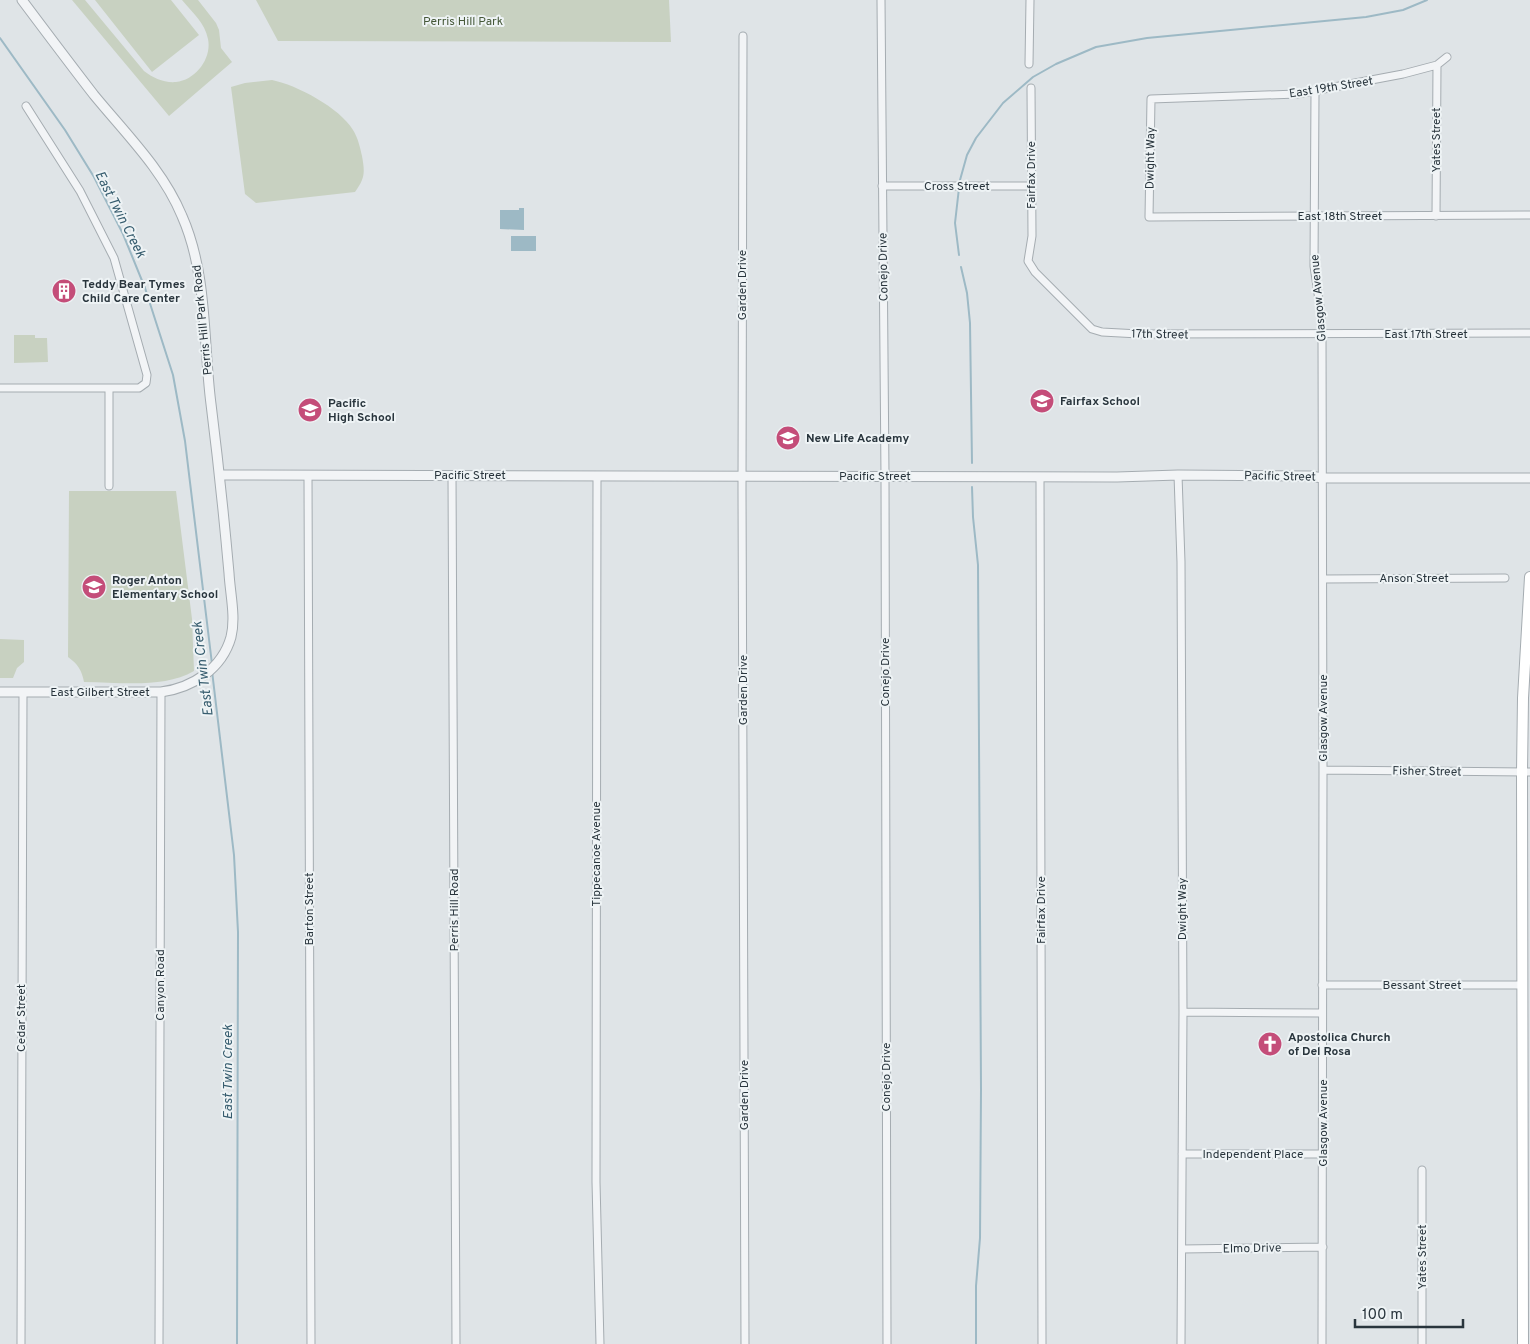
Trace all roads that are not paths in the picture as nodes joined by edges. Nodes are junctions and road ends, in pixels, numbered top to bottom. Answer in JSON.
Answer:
{"nodes":[{"id":1,"x":22,"y":0,"type":"edge"},
{"id":2,"x":882,"y":0,"type":"edge"},
{"id":3,"x":1030,"y":0,"type":"edge"},
{"id":4,"x":742,"y":36,"type":"dead end"},
{"id":5,"x":1447,"y":57,"type":"dead end"},
{"id":6,"x":1029,"y":64,"type":"dead end"},
{"id":7,"x":1437,"y":65,"type":"junction"},
{"id":8,"x":1031,"y":88,"type":"dead end"},
{"id":9,"x":1315,"y":92,"type":"junction"},
{"id":10,"x":1151,"y":99,"type":"joint"},
{"id":11,"x":26,"y":106,"type":"dead end"},
{"id":12,"x":882,"y":186,"type":"junction"},
{"id":13,"x":1031,"y":186,"type":"junction"},
{"id":14,"x":1530,"y":215,"type":"edge"},
{"id":15,"x":1314,"y":216,"type":"junction"},
{"id":16,"x":1436,"y":216,"type":"junction"},
{"id":17,"x":1149,"y":217,"type":"joint"},
{"id":18,"x":1028,"y":261,"type":"joint"},
{"id":19,"x":1530,"y":333,"type":"edge"},
{"id":20,"x":1322,"y":335,"type":"junction"},
{"id":21,"x":0,"y":388,"type":"edge"},
{"id":22,"x":109,"y":388,"type":"junction"},
{"id":23,"x":220,"y":475,"type":"junction"},
{"id":24,"x":308,"y":475,"type":"junction"},
{"id":25,"x":452,"y":475,"type":"junction"},
{"id":26,"x":1178,"y":475,"type":"junction"},
{"id":27,"x":597,"y":476,"type":"junction"},
{"id":28,"x":742,"y":476,"type":"junction"},
{"id":29,"x":885,"y":476,"type":"junction"},
{"id":30,"x":1040,"y":477,"type":"junction"},
{"id":31,"x":1322,"y":478,"type":"junction"},
{"id":32,"x":1530,"y":478,"type":"edge"},
{"id":33,"x":109,"y":486,"type":"dead end"},
{"id":34,"x":1530,"y":577,"type":"edge"},
{"id":35,"x":1505,"y":578,"type":"dead end"},
{"id":36,"x":1323,"y":579,"type":"junction"},
{"id":37,"x":200,"y":679,"type":"joint"},
{"id":38,"x":0,"y":692,"type":"edge"},
{"id":39,"x":22,"y":692,"type":"junction"},
{"id":40,"x":161,"y":692,"type":"junction"},
{"id":41,"x":1324,"y":770,"type":"junction"},
{"id":42,"x":1526,"y":772,"type":"edge"},
{"id":43,"x":1322,"y":985,"type":"junction"},
{"id":44,"x":1522,"y":985,"type":"junction"},
{"id":45,"x":1183,"y":1012,"type":"junction"},
{"id":46,"x":1322,"y":1014,"type":"junction"},
{"id":47,"x":1182,"y":1154,"type":"junction"},
{"id":48,"x":1324,"y":1154,"type":"junction"},
{"id":49,"x":1422,"y":1170,"type":"dead end"},
{"id":50,"x":1323,"y":1248,"type":"junction"},
{"id":51,"x":1182,"y":1249,"type":"junction"},
{"id":52,"x":21,"y":1344,"type":"edge"},
{"id":53,"x":159,"y":1344,"type":"edge"},
{"id":54,"x":311,"y":1344,"type":"edge"},
{"id":55,"x":456,"y":1344,"type":"edge"},
{"id":56,"x":600,"y":1344,"type":"edge"},
{"id":57,"x":744,"y":1344,"type":"edge"},
{"id":58,"x":887,"y":1344,"type":"edge"},
{"id":59,"x":1042,"y":1344,"type":"edge"},
{"id":60,"x":1181,"y":1344,"type":"edge"},
{"id":61,"x":1322,"y":1344,"type":"edge"},
{"id":62,"x":1422,"y":1344,"type":"edge"},
{"id":63,"x":1523,"y":1344,"type":"edge"}],
"edges":[{"from":1,"to":23,"type":"street","name":"Perris Hill Park Road"},
{"from":2,"to":12,"type":"street","name":"Conejo Drive"},
{"from":3,"to":6,"type":"street"},
{"from":4,"to":28,"type":"street","name":"Garden Drive"},
{"from":5,"to":7,"type":"street","name":"East 19th Street"},
{"from":7,"to":9,"type":"street","name":"East 19th Street"},
{"from":7,"to":16,"type":"street","name":"Yates Street"},
{"from":8,"to":13,"type":"street","name":"Fairfax Drive"},
{"from":9,"to":10,"type":"street","name":"East 19th Street"},
{"from":9,"to":15,"type":"street","name":"Glasgow Avenue"},
{"from":10,"to":17,"type":"street","name":"Dwight Way"},
{"from":11,"to":22,"type":"street"},
{"from":12,"to":13,"type":"street","name":"Cross Street"},
{"from":12,"to":29,"type":"street","name":"Conejo Drive"},
{"from":13,"to":18,"type":"street","name":"Fairfax Drive"},
{"from":14,"to":16,"type":"street","name":"East 18th Street"},
{"from":15,"to":16,"type":"street","name":"East 18th Street"},
{"from":15,"to":17,"type":"street","name":"East 18th Street"},
{"from":15,"to":20,"type":"street","name":"Glasgow Avenue"},
{"from":18,"to":20,"type":"street","name":"17th Street"},
{"from":19,"to":20,"type":"street","name":"East 17th Street"},
{"from":20,"to":31,"type":"street","name":"Glasgow Avenue"},
{"from":21,"to":22,"type":"street"},
{"from":22,"to":33,"type":"street"},
{"from":23,"to":24,"type":"street","name":"Pacific Street"},
{"from":23,"to":37,"type":"street","name":"Perris Hill Park Road"},
{"from":24,"to":25,"type":"street","name":"Pacific Street"},
{"from":24,"to":54,"type":"street","name":"Barton Street"},
{"from":25,"to":27,"type":"street","name":"Pacific Street"},
{"from":25,"to":55,"type":"street","name":"Perris Hill Road"},
{"from":26,"to":30,"type":"street","name":"Pacific Street"},
{"from":26,"to":31,"type":"street","name":"Pacific Street"},
{"from":26,"to":45,"type":"street","name":"Dwight Way"},
{"from":27,"to":28,"type":"street","name":"Pacific Street"},
{"from":27,"to":56,"type":"street","name":"Tippecanoe Avenue"},
{"from":28,"to":29,"type":"street","name":"Pacific Street"},
{"from":28,"to":57,"type":"street","name":"Garden Drive"},
{"from":29,"to":30,"type":"street","name":"Pacific Street"},
{"from":29,"to":58,"type":"street","name":"Conejo Drive"},
{"from":30,"to":59,"type":"street","name":"Fairfax Drive"},
{"from":31,"to":32,"type":"street","name":"Pacific Street"},
{"from":31,"to":36,"type":"street","name":"Glasgow Avenue"},
{"from":34,"to":42,"type":"main road"},
{"from":35,"to":36,"type":"street","name":"Anson Street"},
{"from":36,"to":41,"type":"street","name":"Glasgow Avenue"},
{"from":37,"to":40,"type":"street","name":"East Gilbert Street"},
{"from":38,"to":39,"type":"street","name":"East Gilbert Street"},
{"from":39,"to":40,"type":"street","name":"East Gilbert Street"},
{"from":39,"to":52,"type":"street","name":"Cedar Street"},
{"from":40,"to":53,"type":"street","name":"Canyon Road"},
{"from":41,"to":42,"type":"street","name":"Fisher Street"},
{"from":41,"to":43,"type":"street","name":"Glasgow Avenue"},
{"from":42,"to":44,"type":"main road"},
{"from":43,"to":44,"type":"street","name":"Bessant Street"},
{"from":43,"to":46,"type":"street","name":"Glasgow Avenue"},
{"from":44,"to":63,"type":"main road"},
{"from":45,"to":46,"type":"street"},
{"from":45,"to":47,"type":"street","name":"Dwight Way"},
{"from":46,"to":48,"type":"street","name":"Glasgow Avenue"},
{"from":47,"to":48,"type":"street","name":"Independent Place"},
{"from":47,"to":51,"type":"street","name":"Dwight Way"},
{"from":48,"to":50,"type":"street","name":"Glasgow Avenue"},
{"from":49,"to":62,"type":"street","name":"Yates Street"},
{"from":50,"to":51,"type":"street","name":"Elmo Drive"},
{"from":50,"to":61,"type":"street","name":"Glasgow Avenue"},
{"from":51,"to":60,"type":"street","name":"Dwight Way"}]}
